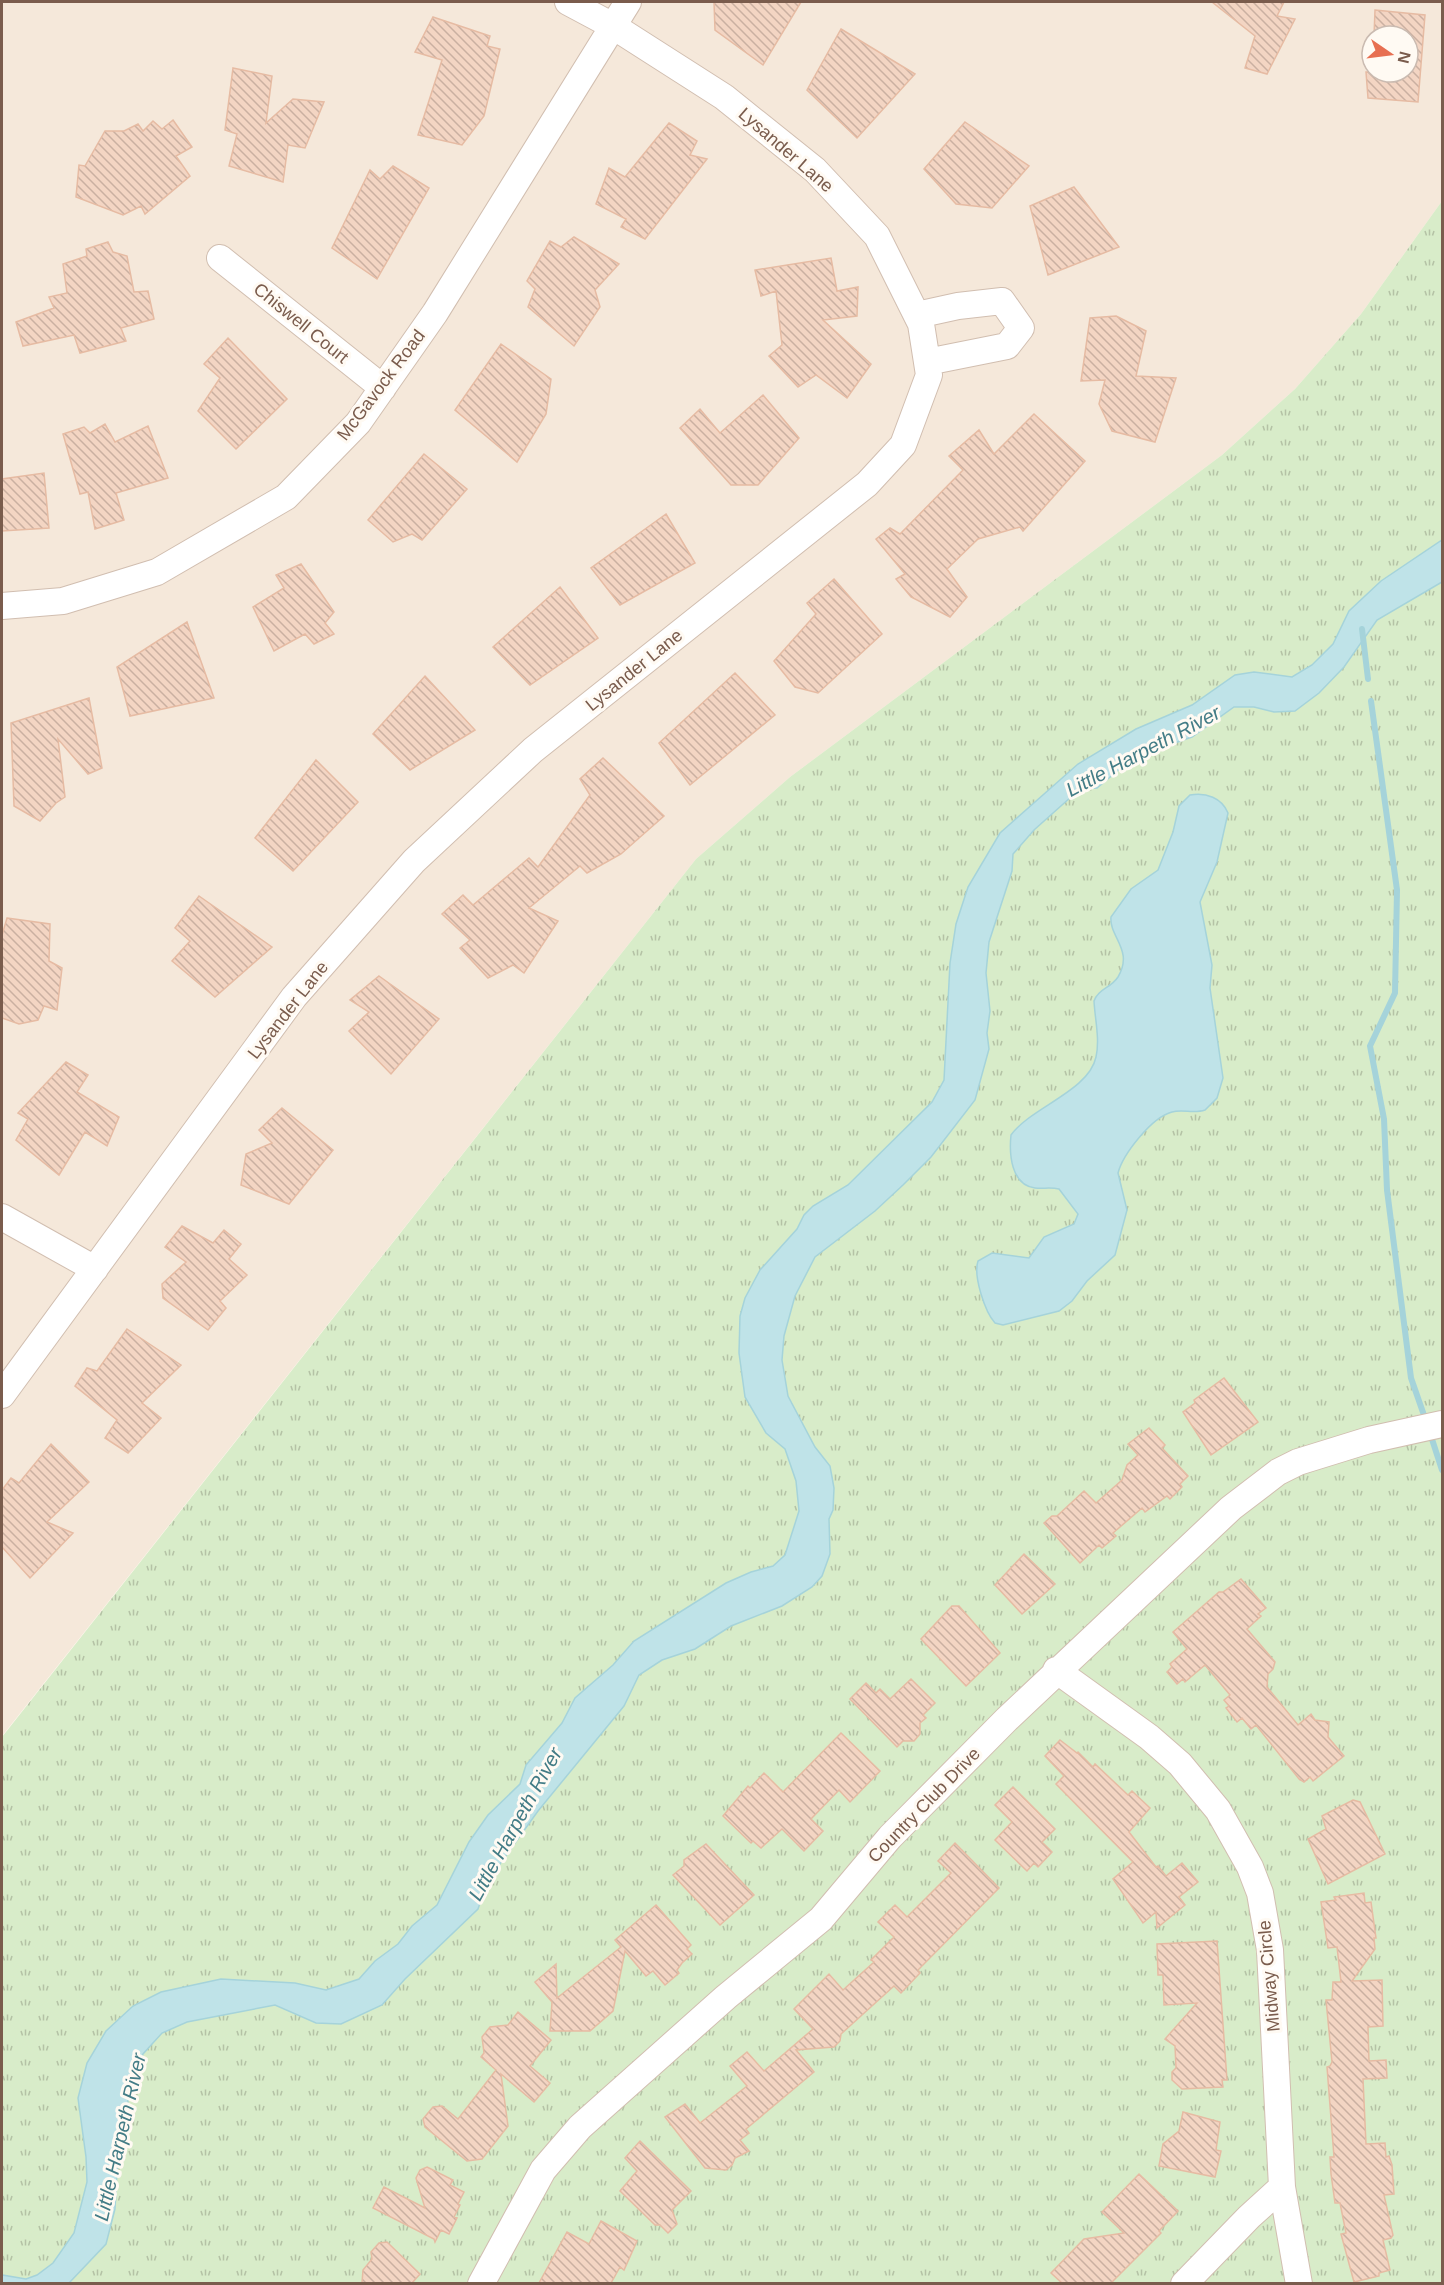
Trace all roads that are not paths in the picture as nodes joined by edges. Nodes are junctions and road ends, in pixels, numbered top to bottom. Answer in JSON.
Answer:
{"nodes":[{"id":1,"x":568,"y":2,"type":"edge"},
{"id":2,"x":628,"y":2,"type":"edge"},
{"id":3,"x":613,"y":26,"type":"junction"},
{"id":4,"x":220,"y":258,"type":"dead end"},
{"id":5,"x":917,"y":315,"type":"junction"},
{"id":6,"x":927,"y":362,"type":"junction"},
{"id":7,"x":383,"y":388,"type":"junction"},
{"id":8,"x":2,"y":606,"type":"edge"},
{"id":9,"x":2,"y":1217,"type":"edge"},
{"id":10,"x":95,"y":1269,"type":"junction"},
{"id":11,"x":2,"y":1395,"type":"edge"},
{"id":12,"x":1443,"y":1424,"type":"edge"},
{"id":13,"x":1056,"y":1670,"type":"junction"},
{"id":14,"x":1282,"y":2187,"type":"junction"},
{"id":15,"x":481,"y":2283,"type":"edge"},
{"id":16,"x":1184,"y":2283,"type":"edge"},
{"id":17,"x":1299,"y":2283,"type":"edge"}],
"edges":[{"from":1,"to":3,"type":"street","name":"Lysander Lane"},
{"from":2,"to":3,"type":"street","name":"McGavock Road"},
{"from":3,"to":5,"type":"street","name":"Lysander Lane"},
{"from":3,"to":7,"type":"street","name":"McGavock Road"},
{"from":4,"to":7,"type":"street","name":"Chiswell Court"},
{"from":5,"to":6,"type":"street","name":"Lysander Lane"},
{"from":5,"to":6,"type":"street"},
{"from":6,"to":10,"type":"street","name":"Lysander Lane"},
{"from":7,"to":8,"type":"street","name":"McGavock Road"},
{"from":9,"to":10,"type":"street"},
{"from":10,"to":11,"type":"street","name":"Lysander Lane"},
{"from":12,"to":13,"type":"street","name":"Country Club Drive"},
{"from":13,"to":14,"type":"street","name":"Midway Circle"},
{"from":13,"to":15,"type":"street","name":"Country Club Drive"},
{"from":14,"to":16,"type":"street"},
{"from":14,"to":17,"type":"street","name":"Midway Circle"}]}
